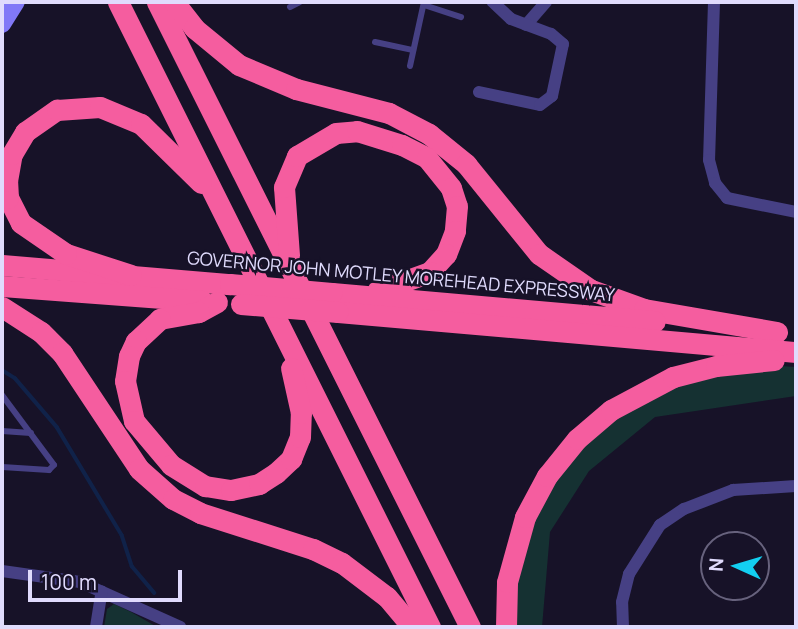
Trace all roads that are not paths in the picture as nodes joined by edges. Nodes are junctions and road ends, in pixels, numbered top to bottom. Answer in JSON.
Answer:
{"nodes":[{"id":1,"x":118,"y":2,"type":"edge"},
{"id":2,"x":156,"y":2,"type":"edge"},
{"id":3,"x":174,"y":2,"type":"edge"},
{"id":4,"x":300,"y":2,"type":"edge"},
{"id":5,"x":493,"y":2,"type":"edge"},
{"id":6,"x":545,"y":2,"type":"edge"},
{"id":7,"x":714,"y":2,"type":"edge"},
{"id":8,"x":14,"y":3,"type":"edge"},
{"id":9,"x":424,"y":4,"type":"edge"},
{"id":10,"x":290,"y":7,"type":"dead end"},
{"id":11,"x":461,"y":17,"type":"dead end"},
{"id":12,"x":2,"y":24,"type":"edge"},
{"id":13,"x":526,"y":25,"type":"junction"},
{"id":14,"x":374,"y":42,"type":"dead end"},
{"id":15,"x":413,"y":50,"type":"junction"},
{"id":16,"x":410,"y":66,"type":"dead end"},
{"id":17,"x":479,"y":92,"type":"dead end"},
{"id":18,"x":210,"y":188,"type":"junction"},
{"id":19,"x":796,"y":212,"type":"edge"},
{"id":20,"x":2,"y":264,"type":"edge"},
{"id":21,"x":290,"y":268,"type":"junction"},
{"id":22,"x":131,"y":275,"type":"junction"},
{"id":23,"x":2,"y":286,"type":"edge"},
{"id":24,"x":365,"y":296,"type":"junction"},
{"id":25,"x":216,"y":302,"type":"junction"},
{"id":26,"x":335,"y":303,"type":"junction"},
{"id":27,"x":2,"y":307,"type":"edge"},
{"id":28,"x":787,"y":332,"type":"edge"},
{"id":29,"x":291,"y":352,"type":"junction"},
{"id":30,"x":796,"y":353,"type":"edge"},
{"id":31,"x":2,"y":395,"type":"edge"},
{"id":32,"x":5,"y":404,"type":"edge"},
{"id":33,"x":2,"y":430,"type":"edge"},
{"id":34,"x":31,"y":433,"type":"junction"},
{"id":35,"x":2,"y":467,"type":"edge"},
{"id":36,"x":796,"y":486,"type":"edge"},
{"id":37,"x":2,"y":571,"type":"edge"},
{"id":38,"x":102,"y":591,"type":"junction"},
{"id":39,"x":96,"y":627,"type":"edge"},
{"id":40,"x":180,"y":627,"type":"edge"},
{"id":41,"x":412,"y":627,"type":"edge"},
{"id":42,"x":430,"y":627,"type":"edge"},
{"id":43,"x":470,"y":627,"type":"edge"},
{"id":44,"x":506,"y":627,"type":"edge"},
{"id":45,"x":623,"y":627,"type":"edge"}],
"edges":[{"from":1,"to":18,"type":"highway"},
{"from":2,"to":21,"type":"highway"},
{"from":3,"to":28,"type":"highway"},
{"from":4,"to":10,"type":"lane"},
{"from":5,"to":13,"type":"street"},
{"from":6,"to":13,"type":"street"},
{"from":7,"to":19,"type":"street"},
{"from":8,"to":12,"type":"main road"},
{"from":9,"to":11,"type":"lane"},
{"from":9,"to":15,"type":"lane"},
{"from":13,"to":17,"type":"street"},
{"from":14,"to":15,"type":"lane"},
{"from":15,"to":16,"type":"lane"},
{"from":18,"to":22,"type":"highway"},
{"from":18,"to":29,"type":"highway"},
{"from":20,"to":22,"type":"highway","name":"GOVERNOR JOHN MOTLEY MOREHEAD EXPRESSWAY"},
{"from":21,"to":24,"type":"highway"},
{"from":21,"to":43,"type":"highway"},
{"from":22,"to":26,"type":"highway","name":"GOVERNOR JOHN MOTLEY MOREHEAD EXPRESSWAY","bridge":true},
{"from":23,"to":25,"type":"highway","name":"GOVERNOR JOHN MOTLEY MOREHEAD EXPRESSWAY"},
{"from":24,"to":26,"type":"highway","name":"GOVERNOR JOHN MOTLEY MOREHEAD EXPRESSWAY"},
{"from":24,"to":28,"type":"highway","name":"GOVERNOR JOHN MOTLEY MOREHEAD EXPRESSWAY"},
{"from":25,"to":26,"type":"highway","name":"GOVERNOR JOHN MOTLEY MOREHEAD EXPRESSWAY","bridge":true},
{"from":25,"to":29,"type":"highway"},
{"from":26,"to":30,"type":"highway","name":"GOVERNOR JOHN MOTLEY MOREHEAD EXPRESSWAY"},
{"from":27,"to":41,"type":"highway"},
{"from":29,"to":42,"type":"highway"},
{"from":30,"to":44,"type":"highway"},
{"from":31,"to":32,"type":"lane"},
{"from":32,"to":34,"type":"lane"},
{"from":33,"to":34,"type":"lane"},
{"from":34,"to":35,"type":"lane"},
{"from":36,"to":45,"type":"street"},
{"from":37,"to":38,"type":"street"},
{"from":38,"to":39,"type":"street"},
{"from":38,"to":40,"type":"street"}]}
